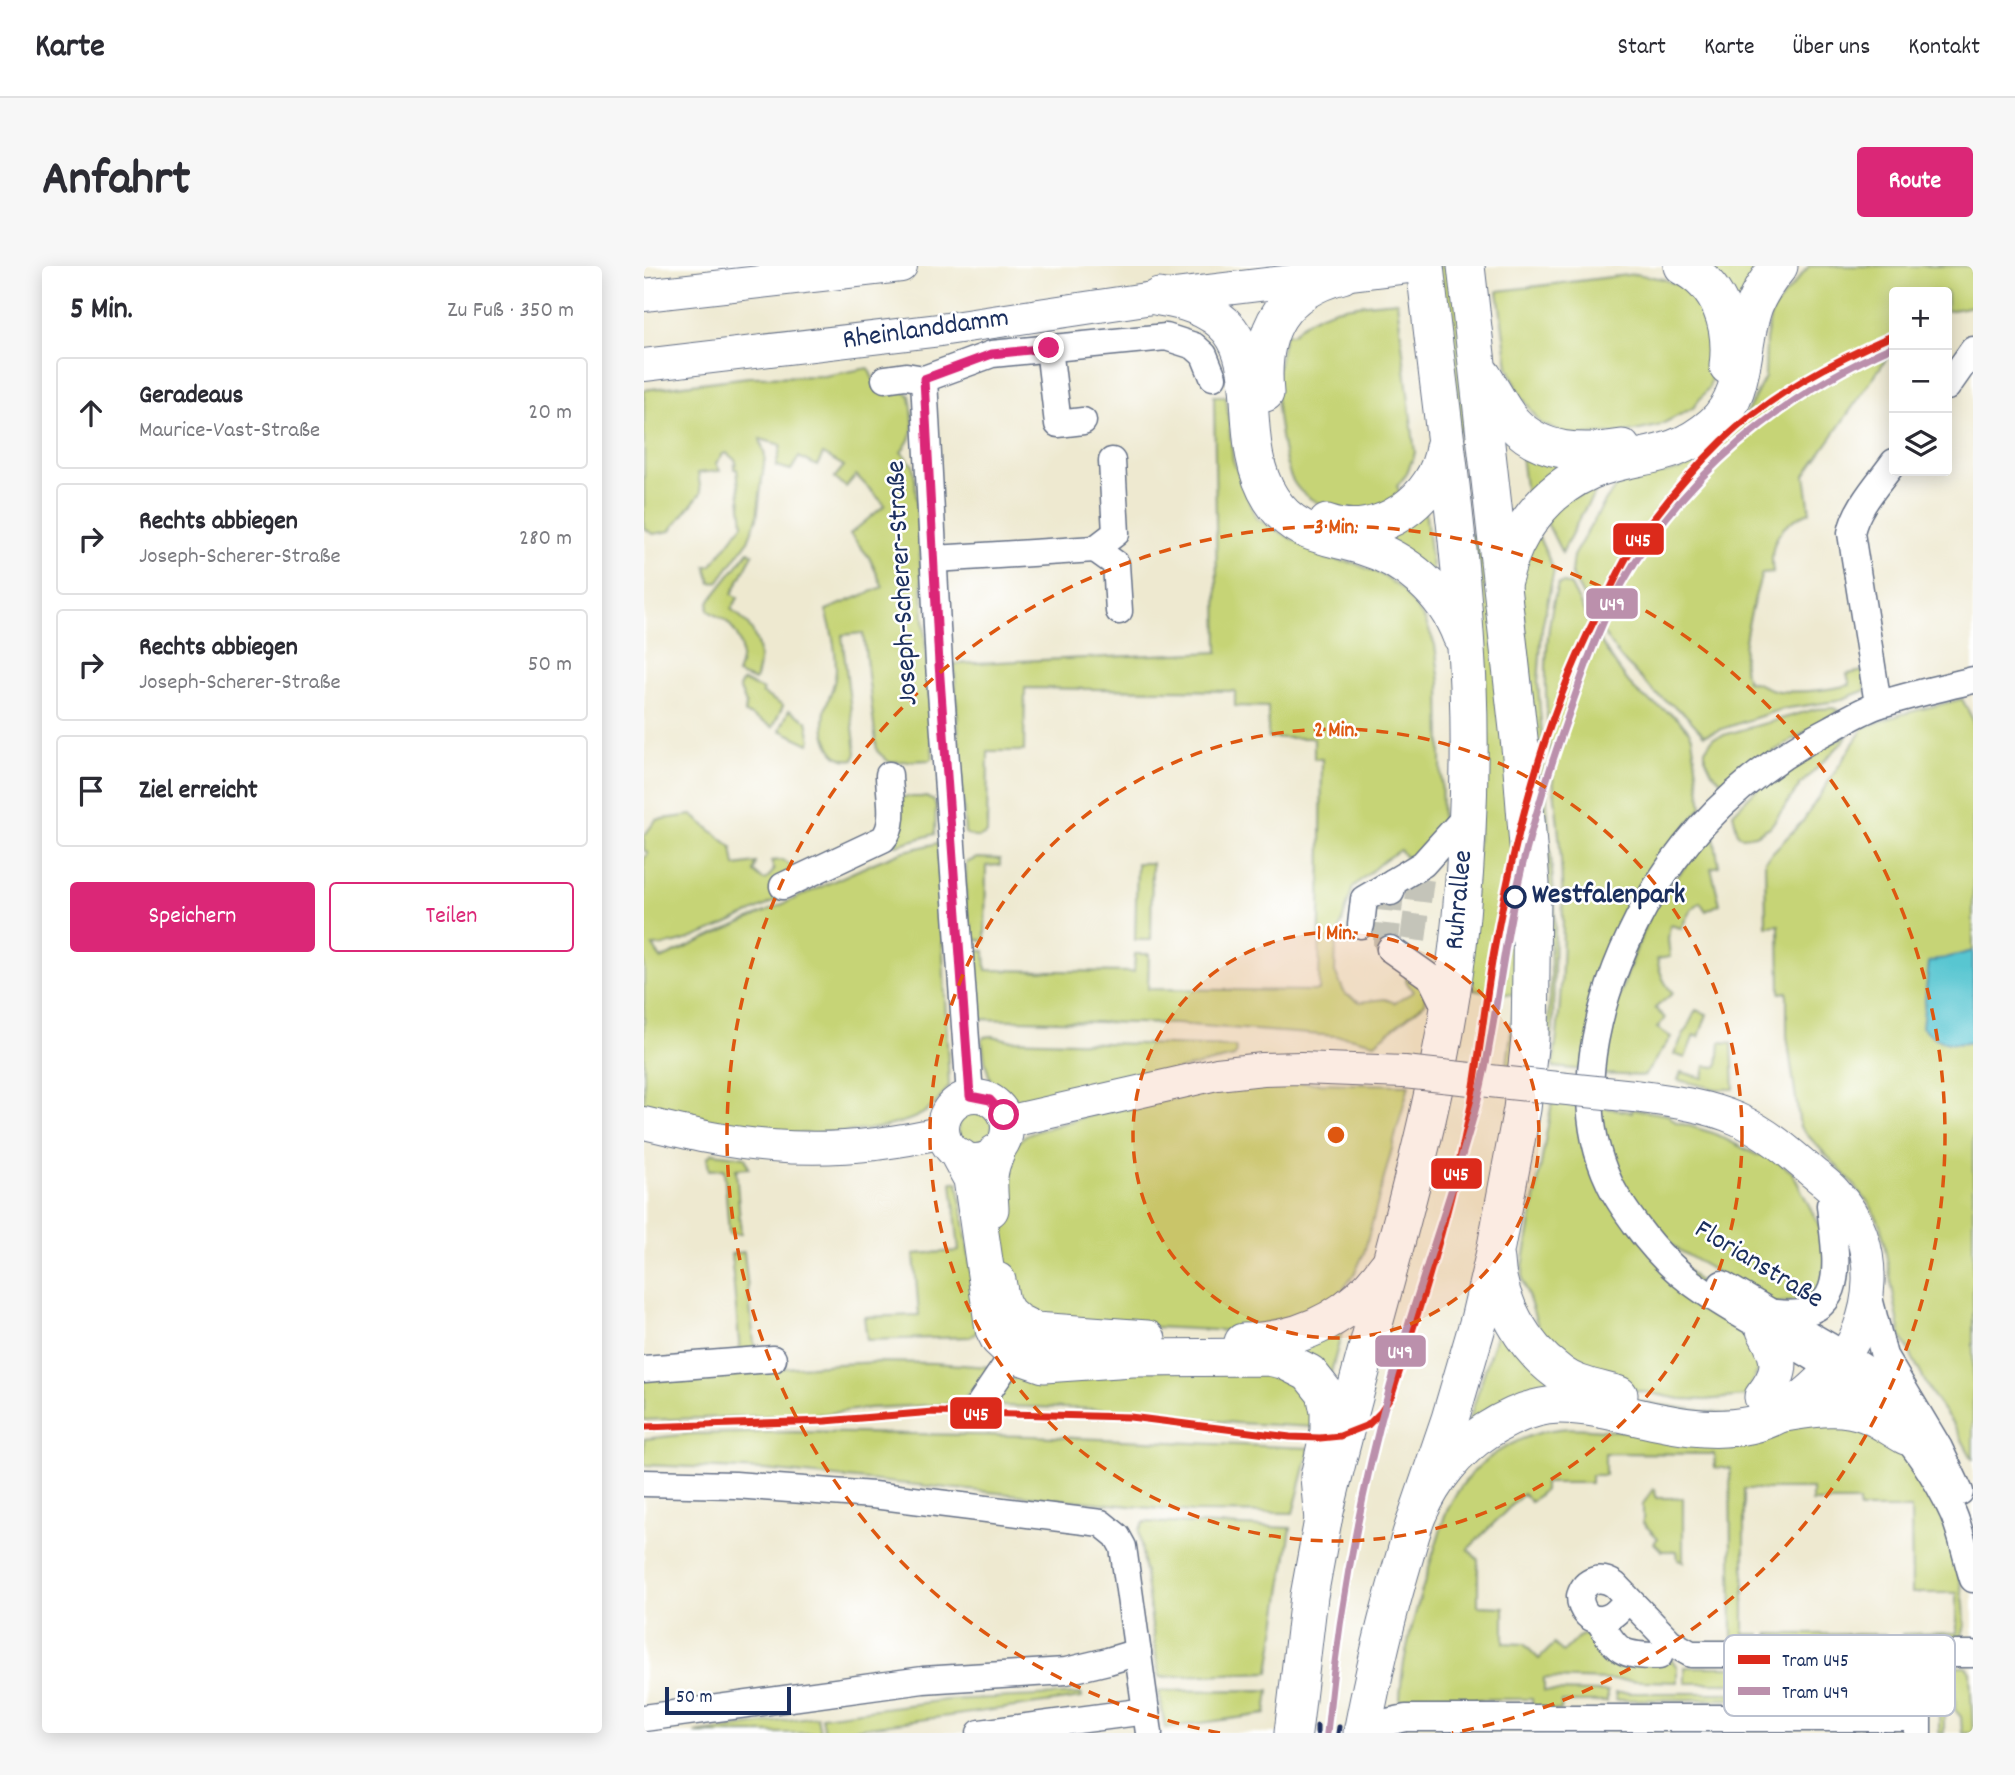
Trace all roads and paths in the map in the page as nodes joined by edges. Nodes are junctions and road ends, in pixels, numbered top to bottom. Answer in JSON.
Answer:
{"nodes":[{"id":1,"x":901,"y":266,"type":"edge"},
{"id":2,"x":1416,"y":266,"type":"edge"},
{"id":3,"x":1425,"y":266,"type":"edge"},
{"id":4,"x":1466,"y":266,"type":"edge"},
{"id":5,"x":1682,"y":266,"type":"edge"},
{"id":6,"x":1779,"y":266,"type":"edge"},
{"id":7,"x":1342,"y":275,"type":"junction"},
{"id":8,"x":644,"y":295,"type":"edge"},
{"id":9,"x":1159,"y":297,"type":"junction"},
{"id":10,"x":1049,"y":348,"type":"junction"},
{"id":11,"x":1477,"y":363,"type":"junction"},
{"id":12,"x":644,"y":365,"type":"edge"},
{"id":13,"x":1213,"y":377,"type":"dead end"},
{"id":14,"x":884,"y":379,"type":"dead end"},
{"id":15,"x":924,"y":379,"type":"junction"},
{"id":16,"x":1083,"y":421,"type":"dead end"},
{"id":17,"x":1445,"y":435,"type":"junction"},
{"id":18,"x":1112,"y":461,"type":"dead end"},
{"id":19,"x":1889,"y":469,"type":"edge"},
{"id":20,"x":1095,"y":549,"type":"junction"},
{"id":21,"x":935,"y":559,"type":"junction"},
{"id":22,"x":1502,"y":588,"type":"junction"},
{"id":23,"x":1119,"y":611,"type":"dead end"},
{"id":24,"x":1466,"y":651,"type":"junction"},
{"id":25,"x":1973,"y":680,"type":"edge"},
{"id":26,"x":1878,"y":704,"type":"junction"},
{"id":27,"x":889,"y":775,"type":"dead end"},
{"id":28,"x":1456,"y":827,"type":"junction"},
{"id":29,"x":783,"y":886,"type":"dead end"},
{"id":30,"x":1361,"y":925,"type":"dead end"},
{"id":31,"x":1412,"y":958,"type":"tunnel mouth"},
{"id":32,"x":1448,"y":1013,"type":"junction"},
{"id":33,"x":970,"y":1096,"type":"junction"},
{"id":34,"x":644,"y":1123,"type":"edge"},
{"id":35,"x":1001,"y":1138,"type":"junction"},
{"id":36,"x":951,"y":1144,"type":"junction"},
{"id":37,"x":1811,"y":1172,"type":"junction"},
{"id":38,"x":1829,"y":1205,"type":"junction"},
{"id":39,"x":1496,"y":1252,"type":"junction"},
{"id":40,"x":1392,"y":1260,"type":"junction"},
{"id":41,"x":1869,"y":1298,"type":"junction"},
{"id":42,"x":1770,"y":1322,"type":"junction"},
{"id":43,"x":1831,"y":1358,"type":"junction"},
{"id":44,"x":773,"y":1359,"type":"dead end"},
{"id":45,"x":1004,"y":1367,"type":"dead end"},
{"id":46,"x":644,"y":1369,"type":"edge"},
{"id":47,"x":1771,"y":1406,"type":"junction"},
{"id":48,"x":977,"y":1408,"type":"dead end"},
{"id":49,"x":1916,"y":1431,"type":"junction"},
{"id":50,"x":644,"y":1483,"type":"edge"},
{"id":51,"x":1418,"y":1513,"type":"junction"},
{"id":52,"x":1323,"y":1520,"type":"junction"},
{"id":53,"x":1973,"y":1572,"type":"edge"},
{"id":54,"x":1973,"y":1579,"type":"edge"},
{"id":55,"x":1628,"y":1599,"type":"junction"},
{"id":56,"x":1598,"y":1619,"type":"junction"},
{"id":57,"x":1138,"y":1652,"type":"junction"},
{"id":58,"x":1724,"y":1654,"type":"edge"},
{"id":59,"x":1955,"y":1654,"type":"edge"},
{"id":60,"x":1973,"y":1654,"type":"edge"},
{"id":61,"x":1659,"y":1656,"type":"dead end"},
{"id":62,"x":644,"y":1718,"type":"edge"},
{"id":63,"x":1147,"y":1722,"type":"edge"},
{"id":64,"x":1592,"y":1726,"type":"edge"},
{"id":65,"x":980,"y":1733,"type":"edge"},
{"id":66,"x":1293,"y":1733,"type":"edge"},
{"id":67,"x":1364,"y":1733,"type":"edge"},
{"id":68,"x":1918,"y":1733,"type":"edge"}],
"edges":[{"from":1,"to":8,"type":"main road"},
{"from":2,"to":7,"type":"main road","name":"Rheinlanddamm"},
{"from":3,"to":17,"type":"highway","name":"Ruhrallee"},
{"from":4,"to":11,"type":"highway"},
{"from":5,"to":11,"type":"highway"},
{"from":6,"to":22,"type":"highway"},
{"from":7,"to":9,"type":"main road","name":"Rheinlanddamm"},
{"from":7,"to":17,"type":"highway"},
{"from":9,"to":12,"type":"main road","name":"Rheinlanddamm"},
{"from":9,"to":24,"type":"highway"},
{"from":10,"to":13,"type":"street"},
{"from":10,"to":15,"type":"street"},
{"from":10,"to":16,"type":"street"},
{"from":11,"to":22,"type":"highway"},
{"from":14,"to":15,"type":"street"},
{"from":15,"to":21,"type":"street","name":"Joseph-Scherer-Straße"},
{"from":17,"to":24,"type":"highway","name":"Ruhrallee"},
{"from":18,"to":20,"type":"street"},
{"from":19,"to":26,"type":"street"},
{"from":20,"to":21,"type":"street"},
{"from":20,"to":23,"type":"street"},
{"from":21,"to":33,"type":"street","name":"Joseph-Scherer-Straße"},
{"from":22,"to":39,"type":"highway"},
{"from":24,"to":28,"type":"highway","name":"Ruhrallee"},
{"from":25,"to":26,"type":"street","name":"Florianstraße"},
{"from":26,"to":42,"type":"street","name":"Florianstraße"},
{"from":27,"to":29,"type":"street"},
{"from":28,"to":30,"type":"street"},
{"from":28,"to":32,"type":"highway","name":"Ruhrallee"},
{"from":31,"to":32,"type":"street"},
{"from":32,"to":40,"type":"highway","name":"Ruhrallee"},
{"from":33,"to":35,"type":"main road"},
{"from":33,"to":36,"type":"main road"},
{"from":34,"to":36,"type":"main road"},
{"from":35,"to":36,"type":"main road"},
{"from":35,"to":37,"type":"main road","bridge":true},
{"from":35,"to":40,"type":"highway"},
{"from":36,"to":52,"type":"highway"},
{"from":37,"to":38,"type":"main road"},
{"from":37,"to":41,"type":"main road"},
{"from":38,"to":42,"type":"street"},
{"from":38,"to":43,"type":"main road"},
{"from":39,"to":47,"type":"highway"},
{"from":39,"to":51,"type":"highway"},
{"from":40,"to":52,"type":"highway","name":"Ruhrallee"},
{"from":41,"to":43,"type":"main road"},
{"from":41,"to":49,"type":"street"},
{"from":42,"to":43,"type":"street","name":"Florianstraße"},
{"from":42,"to":47,"type":"highway"},
{"from":43,"to":47,"type":"highway"},
{"from":43,"to":49,"type":"street","name":"Florianstraße"},
{"from":44,"to":46,"type":"street"},
{"from":45,"to":48,"type":"street"},
{"from":47,"to":49,"type":"highway"},
{"from":47,"to":51,"type":"highway"},
{"from":49,"to":53,"type":"street"},
{"from":49,"to":54,"type":"street"},
{"from":50,"to":57,"type":"street"},
{"from":51,"to":67,"type":"highway"},
{"from":52,"to":66,"type":"highway"},
{"from":55,"to":56,"type":"street"},
{"from":55,"to":56,"type":"street"},
{"from":55,"to":58,"type":"street"},
{"from":56,"to":61,"type":"street"},
{"from":57,"to":62,"type":"street"},
{"from":57,"to":63,"type":"street"},
{"from":59,"to":60,"type":"street"},
{"from":63,"to":65,"type":"street"},
{"from":64,"to":67,"type":"street"},
{"from":64,"to":68,"type":"street"}]}
